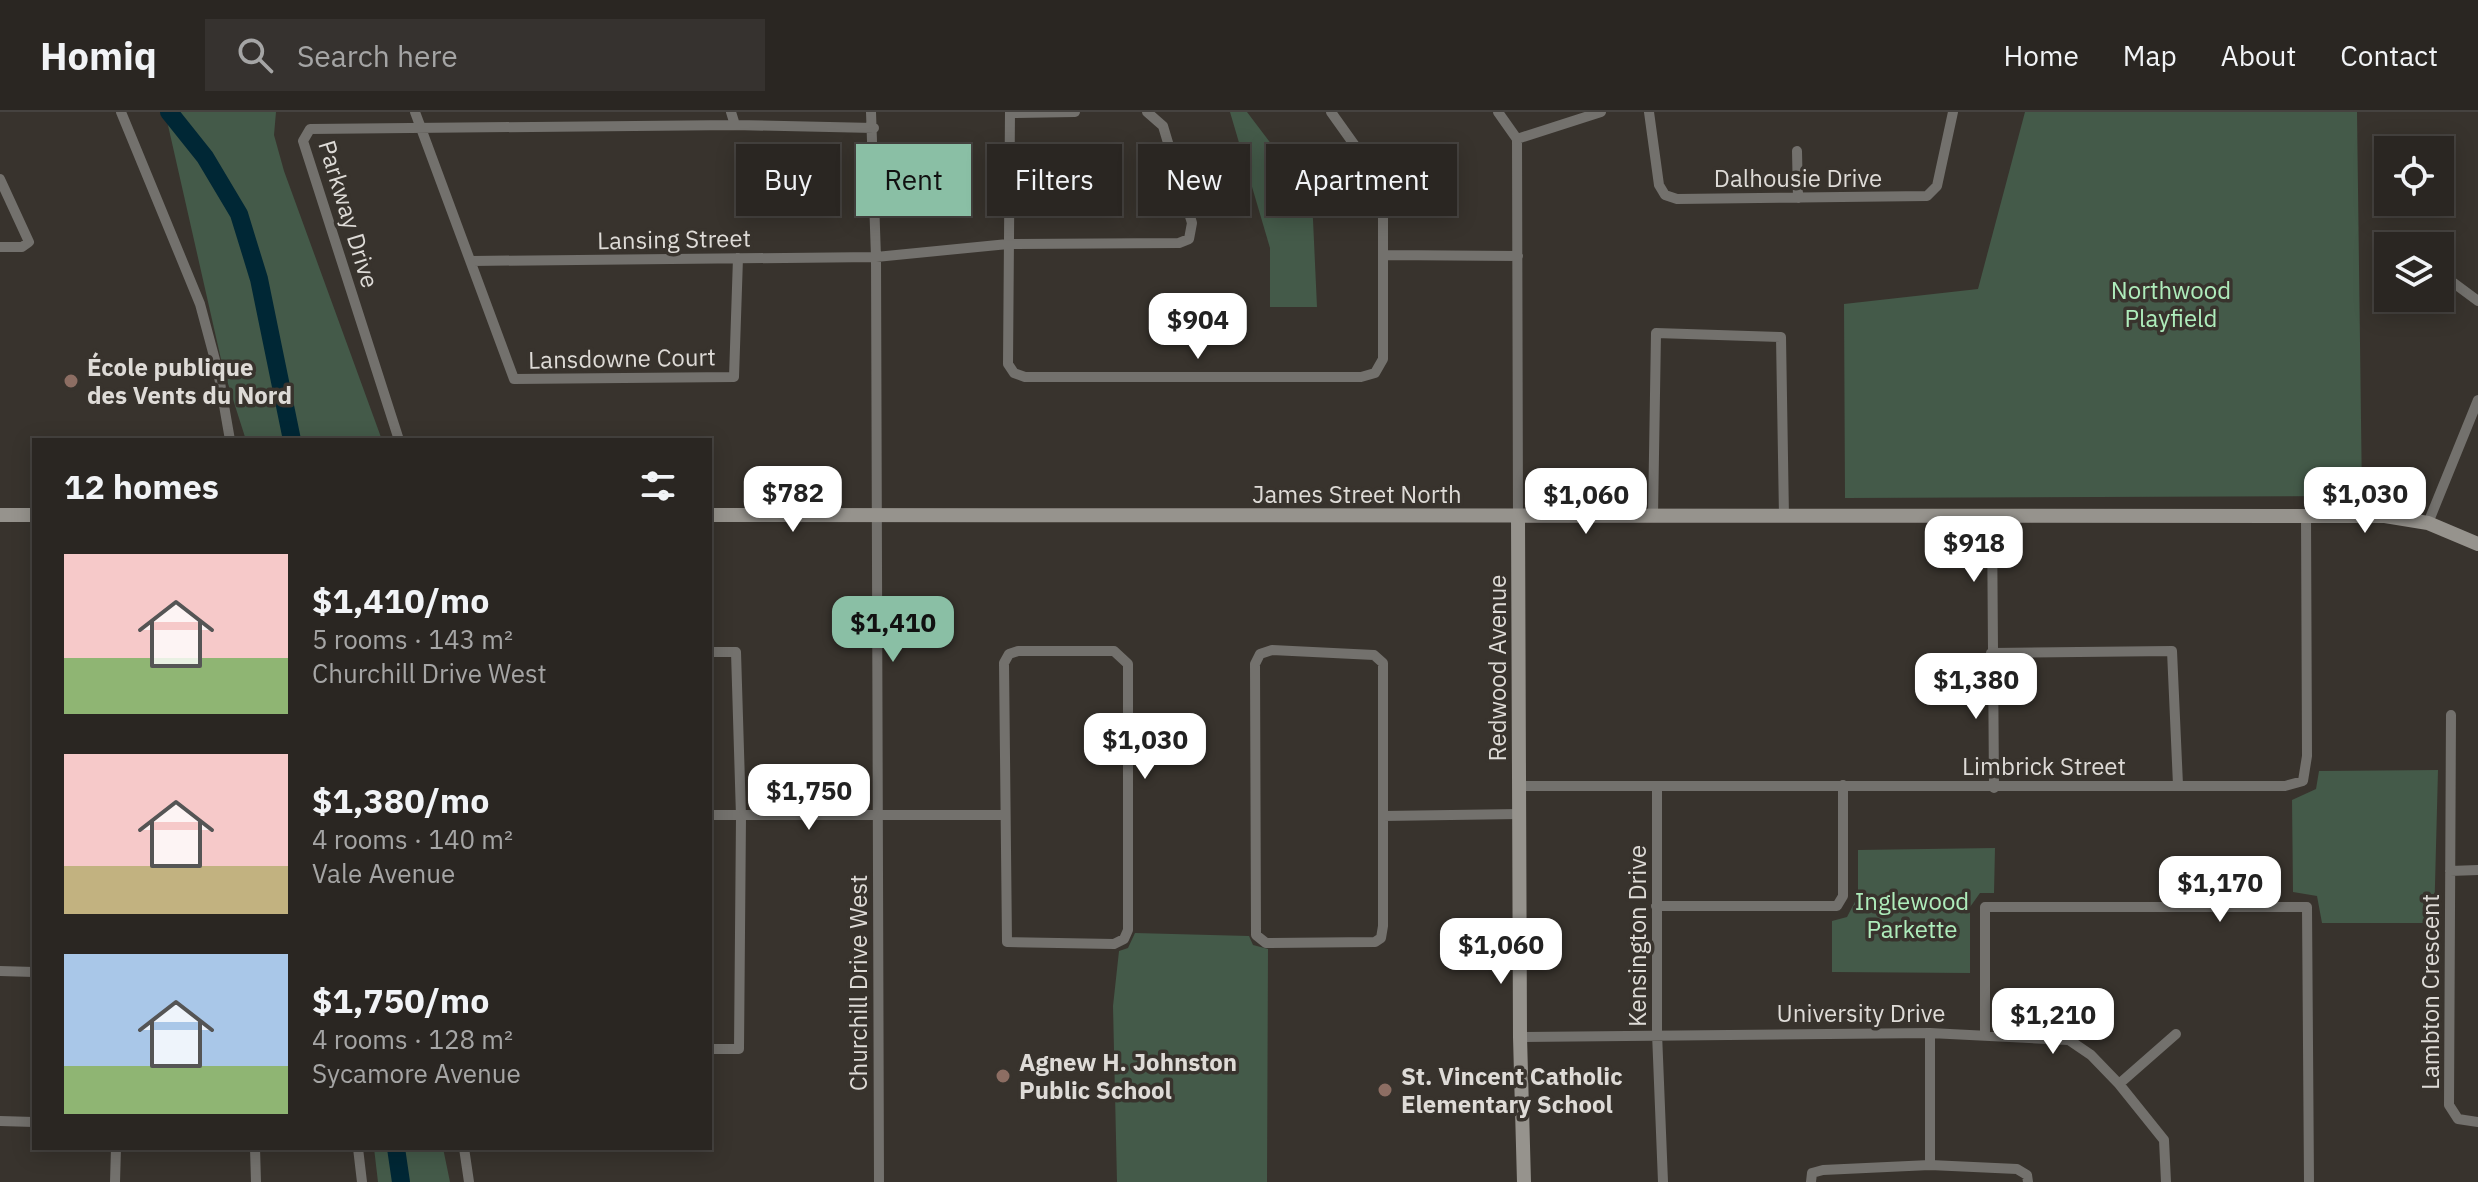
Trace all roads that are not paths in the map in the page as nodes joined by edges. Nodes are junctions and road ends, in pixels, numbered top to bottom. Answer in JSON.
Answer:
{"nodes":[{"id":1,"x":121,"y":112,"type":"edge"},
{"id":2,"x":415,"y":112,"type":"edge"},
{"id":3,"x":731,"y":112,"type":"edge"},
{"id":4,"x":871,"y":112,"type":"edge"},
{"id":5,"x":1075,"y":112,"type":"edge"},
{"id":6,"x":1147,"y":112,"type":"edge"},
{"id":7,"x":1331,"y":112,"type":"edge"},
{"id":8,"x":1498,"y":112,"type":"edge"},
{"id":9,"x":1601,"y":112,"type":"edge"},
{"id":10,"x":1649,"y":112,"type":"edge"},
{"id":11,"x":1953,"y":112,"type":"edge"},
{"id":12,"x":1010,"y":113,"type":"edge"},
{"id":13,"x":735,"y":125,"type":"junction"},
{"id":14,"x":874,"y":128,"type":"junction"},
{"id":15,"x":420,"y":130,"type":"junction"},
{"id":16,"x":1517,"y":139,"type":"junction"},
{"id":17,"x":1797,"y":151,"type":"dead end"},
{"id":18,"x":0,"y":179,"type":"edge"},
{"id":19,"x":1798,"y":198,"type":"junction"},
{"id":20,"x":1008,"y":244,"type":"junction"},
{"id":21,"x":0,"y":247,"type":"edge"},
{"id":22,"x":1385,"y":255,"type":"junction"},
{"id":23,"x":1518,"y":256,"type":"junction"},
{"id":24,"x":876,"y":257,"type":"junction"},
{"id":25,"x":738,"y":258,"type":"junction"},
{"id":26,"x":472,"y":261,"type":"junction"},
{"id":27,"x":2454,"y":283,"type":"edge"},
{"id":28,"x":2478,"y":301,"type":"edge"},
{"id":29,"x":2478,"y":400,"type":"edge"},
{"id":30,"x":230,"y":438,"type":"edge"},
{"id":31,"x":398,"y":438,"type":"edge"},
{"id":32,"x":876,"y":514,"type":"junction"},
{"id":33,"x":0,"y":515,"type":"edge"},
{"id":34,"x":32,"y":515,"type":"edge"},
{"id":35,"x":712,"y":515,"type":"edge"},
{"id":36,"x":1992,"y":515,"type":"junction"},
{"id":37,"x":1653,"y":516,"type":"junction"},
{"id":38,"x":2306,"y":516,"type":"junction"},
{"id":39,"x":1518,"y":517,"type":"junction"},
{"id":40,"x":1784,"y":517,"type":"junction"},
{"id":41,"x":2428,"y":523,"type":"junction"},
{"id":42,"x":2478,"y":544,"type":"edge"},
{"id":43,"x":712,"y":652,"type":"edge"},
{"id":44,"x":1991,"y":653,"type":"junction"},
{"id":45,"x":2451,"y":715,"type":"dead end"},
{"id":46,"x":1843,"y":785,"type":"junction"},
{"id":47,"x":2178,"y":785,"type":"junction"},
{"id":48,"x":1519,"y":786,"type":"junction"},
{"id":49,"x":1657,"y":786,"type":"junction"},
{"id":50,"x":1994,"y":788,"type":"junction"},
{"id":51,"x":1519,"y":814,"type":"junction"},
{"id":52,"x":712,"y":815,"type":"edge"},
{"id":53,"x":877,"y":815,"type":"junction"},
{"id":54,"x":1004,"y":815,"type":"junction"},
{"id":55,"x":741,"y":816,"type":"junction"},
{"id":56,"x":1383,"y":816,"type":"junction"},
{"id":57,"x":2478,"y":870,"type":"edge"},
{"id":58,"x":2450,"y":871,"type":"junction"},
{"id":59,"x":1656,"y":906,"type":"junction"},
{"id":60,"x":0,"y":971,"type":"edge"},
{"id":61,"x":32,"y":972,"type":"edge"},
{"id":62,"x":1657,"y":1033,"type":"junction"},
{"id":63,"x":1930,"y":1033,"type":"junction"},
{"id":64,"x":1985,"y":1034,"type":"junction"},
{"id":65,"x":2176,"y":1034,"type":"dead end"},
{"id":66,"x":1520,"y":1037,"type":"junction"},
{"id":67,"x":712,"y":1049,"type":"edge"},
{"id":68,"x":2119,"y":1084,"type":"junction"},
{"id":69,"x":0,"y":1121,"type":"edge"},
{"id":70,"x":32,"y":1122,"type":"edge"},
{"id":71,"x":2478,"y":1122,"type":"edge"},
{"id":72,"x":116,"y":1150,"type":"edge"},
{"id":73,"x":255,"y":1150,"type":"edge"},
{"id":74,"x":358,"y":1150,"type":"edge"},
{"id":75,"x":464,"y":1150,"type":"edge"},
{"id":76,"x":1930,"y":1165,"type":"junction"},
{"id":77,"x":115,"y":1182,"type":"edge"},
{"id":78,"x":256,"y":1182,"type":"edge"},
{"id":79,"x":362,"y":1182,"type":"edge"},
{"id":80,"x":469,"y":1182,"type":"edge"},
{"id":81,"x":879,"y":1182,"type":"edge"},
{"id":82,"x":1524,"y":1182,"type":"edge"},
{"id":83,"x":1663,"y":1182,"type":"edge"},
{"id":84,"x":1811,"y":1182,"type":"edge"},
{"id":85,"x":2028,"y":1182,"type":"edge"},
{"id":86,"x":2166,"y":1182,"type":"edge"},
{"id":87,"x":2309,"y":1182,"type":"edge"}],
"edges":[{"from":1,"to":30,"type":"street"},
{"from":2,"to":15,"type":"street","name":"Lansdowne Court"},
{"from":3,"to":13,"type":"street"},
{"from":4,"to":14,"type":"street","name":"Churchill Drive West"},
{"from":5,"to":12,"type":"street"},
{"from":6,"to":20,"type":"street","name":"Lansing Street"},
{"from":7,"to":22,"type":"street"},
{"from":8,"to":16,"type":"street"},
{"from":9,"to":16,"type":"street"},
{"from":10,"to":19,"type":"street","name":"Dalhousie Drive"},
{"from":11,"to":19,"type":"street","name":"Dalhousie Drive"},
{"from":12,"to":20,"type":"street"},
{"from":13,"to":14,"type":"street","name":"Parkway Drive"},
{"from":13,"to":15,"type":"street","name":"Parkway Drive"},
{"from":14,"to":24,"type":"street","name":"Churchill Drive West"},
{"from":15,"to":26,"type":"street","name":"Lansdowne Court"},
{"from":15,"to":31,"type":"street","name":"Parkway Drive"},
{"from":16,"to":23,"type":"street","name":"Redwood Avenue"},
{"from":17,"to":19,"type":"street"},
{"from":18,"to":21,"type":"street"},
{"from":20,"to":22,"type":"street"},
{"from":20,"to":24,"type":"street","name":"Lansing Street"},
{"from":22,"to":23,"type":"street"},
{"from":23,"to":39,"type":"street","name":"Redwood Avenue"},
{"from":24,"to":25,"type":"street","name":"Lansing Street"},
{"from":24,"to":32,"type":"street","name":"Churchill Drive West"},
{"from":25,"to":26,"type":"street","name":"Lansing Street"},
{"from":25,"to":26,"type":"street","name":"Lansdowne Court"},
{"from":27,"to":28,"type":"street"},
{"from":29,"to":41,"type":"street"},
{"from":32,"to":35,"type":"street","name":"James Street North"},
{"from":32,"to":39,"type":"street","name":"James Street North"},
{"from":32,"to":53,"type":"street","name":"Churchill Drive West"},
{"from":33,"to":34,"type":"street"},
{"from":36,"to":38,"type":"street","name":"James Street North"},
{"from":36,"to":40,"type":"street","name":"James Street North"},
{"from":36,"to":44,"type":"street"},
{"from":37,"to":39,"type":"street","name":"James Street North"},
{"from":37,"to":40,"type":"street","name":"James Street North"},
{"from":37,"to":40,"type":"street"},
{"from":38,"to":41,"type":"street","name":"James Street North"},
{"from":38,"to":47,"type":"street","name":"Limbrick Street"},
{"from":39,"to":48,"type":"street","name":"Redwood Avenue"},
{"from":41,"to":42,"type":"street","name":"James Street North"},
{"from":43,"to":55,"type":"street"},
{"from":44,"to":47,"type":"street"},
{"from":44,"to":50,"type":"street"},
{"from":45,"to":58,"type":"street"},
{"from":46,"to":49,"type":"street","name":"Limbrick Street"},
{"from":46,"to":50,"type":"street","name":"Limbrick Street"},
{"from":46,"to":59,"type":"street"},
{"from":47,"to":50,"type":"street","name":"Limbrick Street"},
{"from":48,"to":49,"type":"street","name":"Limbrick Street"},
{"from":48,"to":51,"type":"street","name":"Redwood Avenue"},
{"from":49,"to":59,"type":"street","name":"Kensington Drive"},
{"from":51,"to":56,"type":"street"},
{"from":51,"to":66,"type":"street","name":"Redwood Avenue"},
{"from":52,"to":55,"type":"street"},
{"from":53,"to":54,"type":"street"},
{"from":53,"to":55,"type":"street"},
{"from":53,"to":81,"type":"street","name":"Churchill Drive West"},
{"from":54,"to":54,"type":"street"},
{"from":55,"to":67,"type":"street"},
{"from":56,"to":56,"type":"street"},
{"from":57,"to":58,"type":"street","name":"Lambton Crescent"},
{"from":58,"to":71,"type":"street","name":"Lambton Crescent"},
{"from":59,"to":62,"type":"street","name":"Kensington Drive"},
{"from":60,"to":61,"type":"street"},
{"from":62,"to":63,"type":"street","name":"University Drive"},
{"from":62,"to":66,"type":"street","name":"University Drive"},
{"from":62,"to":83,"type":"street","name":"Kensington Drive"},
{"from":63,"to":64,"type":"street","name":"University Drive"},
{"from":63,"to":76,"type":"street"},
{"from":64,"to":68,"type":"street","name":"University Drive"},
{"from":64,"to":87,"type":"street"},
{"from":65,"to":68,"type":"street"},
{"from":66,"to":82,"type":"street","name":"Redwood Avenue"},
{"from":68,"to":86,"type":"street","name":"University Drive"},
{"from":69,"to":70,"type":"street"},
{"from":72,"to":77,"type":"street"},
{"from":73,"to":78,"type":"street"},
{"from":74,"to":79,"type":"street"},
{"from":75,"to":80,"type":"street"},
{"from":76,"to":84,"type":"street"},
{"from":76,"to":85,"type":"street"}]}
